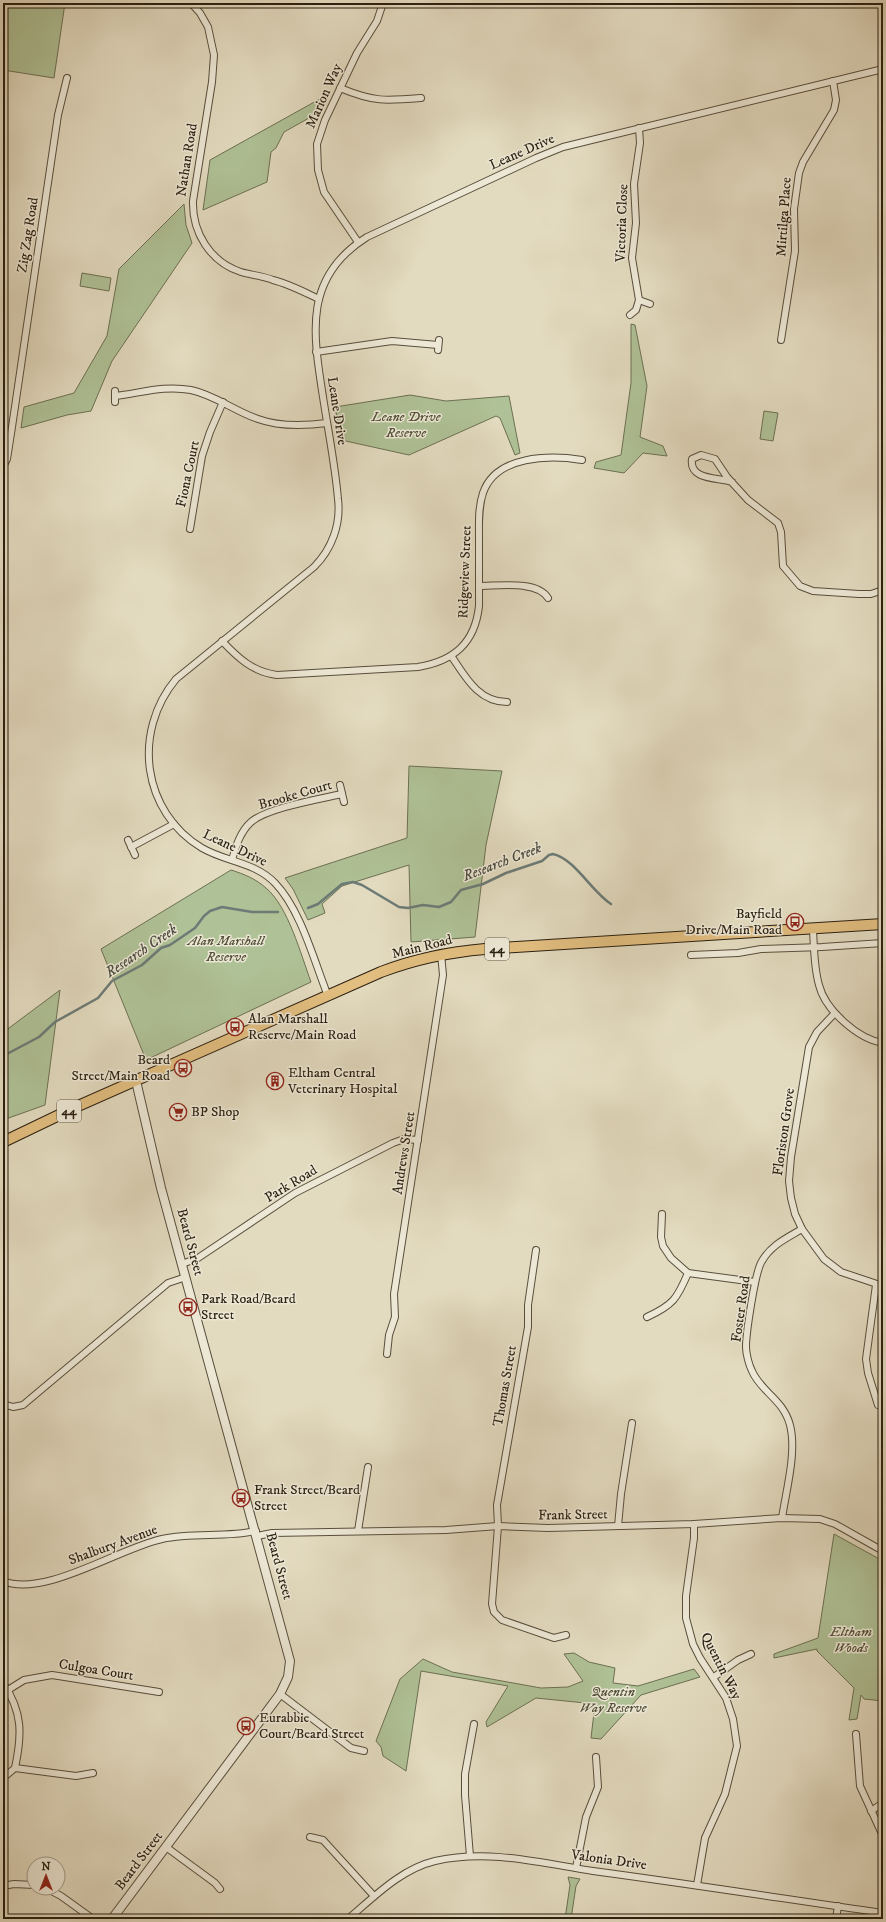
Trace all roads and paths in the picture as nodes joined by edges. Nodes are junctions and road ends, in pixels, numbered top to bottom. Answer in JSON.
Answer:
{"nodes":[{"id":1,"x":191,"y":3,"type":"edge"},
{"id":2,"x":383,"y":3,"type":"edge"},
{"id":3,"x":883,"y":69,"type":"edge"},
{"id":4,"x":67,"y":78,"type":"dead end"},
{"id":5,"x":833,"y":82,"type":"junction"},
{"id":6,"x":340,"y":88,"type":"junction"},
{"id":7,"x":421,"y":98,"type":"dead end"},
{"id":8,"x":639,"y":128,"type":"junction"},
{"id":9,"x":358,"y":242,"type":"junction"},
{"id":10,"x":319,"y":299,"type":"junction"},
{"id":11,"x":639,"y":300,"type":"junction"},
{"id":12,"x":650,"y":304,"type":"dead end"},
{"id":13,"x":630,"y":315,"type":"dead end"},
{"id":14,"x":781,"y":340,"type":"dead end"},
{"id":15,"x":438,"y":345,"type":"dead end"},
{"id":16,"x":316,"y":352,"type":"junction"},
{"id":17,"x":115,"y":396,"type":"dead end"},
{"id":18,"x":223,"y":402,"type":"junction"},
{"id":19,"x":327,"y":423,"type":"junction"},
{"id":20,"x":582,"y":460,"type":"dead end"},
{"id":21,"x":3,"y":467,"type":"edge"},
{"id":22,"x":732,"y":482,"type":"junction"},
{"id":23,"x":190,"y":529,"type":"dead end"},
{"id":24,"x":479,"y":586,"type":"junction"},
{"id":25,"x":883,"y":590,"type":"edge"},
{"id":26,"x":548,"y":598,"type":"dead end"},
{"id":27,"x":222,"y":641,"type":"junction"},
{"id":28,"x":452,"y":657,"type":"junction"},
{"id":29,"x":507,"y":702,"type":"dead end"},
{"id":30,"x":340,"y":785,"type":"dead end"},
{"id":31,"x":342,"y":794,"type":"junction"},
{"id":32,"x":344,"y":802,"type":"dead end"},
{"id":33,"x":174,"y":824,"type":"junction"},
{"id":34,"x":128,"y":840,"type":"dead end"},
{"id":35,"x":131,"y":847,"type":"junction"},
{"id":36,"x":135,"y":855,"type":"dead end"},
{"id":37,"x":232,"y":860,"type":"junction"},
{"id":38,"x":883,"y":924,"type":"edge"},
{"id":39,"x":813,"y":930,"type":"junction"},
{"id":40,"x":883,"y":943,"type":"edge"},
{"id":41,"x":814,"y":947,"type":"junction"},
{"id":42,"x":442,"y":954,"type":"junction"},
{"id":43,"x":691,"y":955,"type":"dead end"},
{"id":44,"x":328,"y":996,"type":"junction"},
{"id":45,"x":834,"y":1014,"type":"junction"},
{"id":46,"x":883,"y":1043,"type":"edge"},
{"id":47,"x":136,"y":1081,"type":"junction"},
{"id":48,"x":418,"y":1140,"type":"junction"},
{"id":49,"x":3,"y":1142,"type":"edge"},
{"id":50,"x":662,"y":1214,"type":"dead end"},
{"id":51,"x":802,"y":1229,"type":"junction"},
{"id":52,"x":536,"y":1250,"type":"dead end"},
{"id":53,"x":182,"y":1264,"type":"junction"},
{"id":54,"x":688,"y":1273,"type":"junction"},
{"id":55,"x":186,"y":1277,"type":"junction"},
{"id":56,"x":755,"y":1282,"type":"junction"},
{"id":57,"x":876,"y":1285,"type":"junction"},
{"id":58,"x":883,"y":1286,"type":"edge"},
{"id":59,"x":647,"y":1317,"type":"dead end"},
{"id":60,"x":387,"y":1354,"type":"dead end"},
{"id":61,"x":3,"y":1404,"type":"edge"},
{"id":62,"x":878,"y":1405,"type":"dead end"},
{"id":63,"x":632,"y":1423,"type":"dead end"},
{"id":64,"x":368,"y":1467,"type":"dead end"},
{"id":65,"x":782,"y":1518,"type":"junction"},
{"id":66,"x":694,"y":1524,"type":"junction"},
{"id":67,"x":498,"y":1526,"type":"junction"},
{"id":68,"x":618,"y":1526,"type":"junction"},
{"id":69,"x":358,"y":1531,"type":"junction"},
{"id":70,"x":256,"y":1533,"type":"junction"},
{"id":71,"x":883,"y":1551,"type":"edge"},
{"id":72,"x":3,"y":1581,"type":"edge"},
{"id":73,"x":566,"y":1635,"type":"dead end"},
{"id":74,"x":751,"y":1654,"type":"dead end"},
{"id":75,"x":714,"y":1677,"type":"junction"},
{"id":76,"x":3,"y":1683,"type":"edge"},
{"id":77,"x":8,"y":1690,"type":"junction"},
{"id":78,"x":159,"y":1692,"type":"dead end"},
{"id":79,"x":280,"y":1694,"type":"junction"},
{"id":80,"x":474,"y":1724,"type":"dead end"},
{"id":81,"x":856,"y":1734,"type":"dead end"},
{"id":82,"x":364,"y":1750,"type":"dead end"},
{"id":83,"x":596,"y":1757,"type":"dead end"},
{"id":84,"x":16,"y":1768,"type":"junction"},
{"id":85,"x":93,"y":1773,"type":"dead end"},
{"id":86,"x":3,"y":1778,"type":"edge"},
{"id":87,"x":883,"y":1803,"type":"edge"},
{"id":88,"x":871,"y":1811,"type":"junction"},
{"id":89,"x":883,"y":1836,"type":"edge"},
{"id":90,"x":310,"y":1838,"type":"dead end"},
{"id":91,"x":166,"y":1847,"type":"junction"},
{"id":92,"x":470,"y":1856,"type":"junction"},
{"id":93,"x":576,"y":1868,"type":"junction"},
{"id":94,"x":26,"y":1885,"type":"edge"},
{"id":95,"x":697,"y":1885,"type":"junction"},
{"id":96,"x":3,"y":1886,"type":"edge"},
{"id":97,"x":220,"y":1889,"type":"dead end"},
{"id":98,"x":61,"y":1896,"type":"edge"},
{"id":99,"x":374,"y":1896,"type":"junction"},
{"id":100,"x":838,"y":1906,"type":"junction"},
{"id":101,"x":883,"y":1913,"type":"edge"},
{"id":102,"x":93,"y":1919,"type":"edge"},
{"id":103,"x":112,"y":1919,"type":"edge"},
{"id":104,"x":348,"y":1919,"type":"edge"},
{"id":105,"x":836,"y":1919,"type":"edge"}],
"edges":[{"from":1,"to":10,"type":"street","name":"Nathan Road"},
{"from":2,"to":6,"type":"street","name":"Marion Way"},
{"from":3,"to":5,"type":"street","name":"Leane Drive"},
{"from":4,"to":21,"type":"street","name":"Zig Zag Road"},
{"from":5,"to":8,"type":"street","name":"Leane Drive"},
{"from":5,"to":14,"type":"street","name":"Mirtilga Place"},
{"from":6,"to":7,"type":"street"},
{"from":6,"to":9,"type":"street","name":"Marion Way"},
{"from":8,"to":9,"type":"street","name":"Leane Drive"},
{"from":8,"to":11,"type":"street","name":"Victoria Close"},
{"from":9,"to":10,"type":"street","name":"Leane Drive"},
{"from":10,"to":16,"type":"street","name":"Leane Drive"},
{"from":11,"to":12,"type":"street"},
{"from":11,"to":13,"type":"street"},
{"from":15,"to":16,"type":"street"},
{"from":16,"to":19,"type":"street","name":"Leane Drive"},
{"from":17,"to":18,"type":"street"},
{"from":18,"to":19,"type":"street"},
{"from":18,"to":23,"type":"street","name":"Fiona Court"},
{"from":19,"to":27,"type":"street","name":"Leane Drive"},
{"from":20,"to":24,"type":"street","name":"Ridgeview Street"},
{"from":22,"to":22,"type":"street"},
{"from":22,"to":25,"type":"street"},
{"from":24,"to":26,"type":"street"},
{"from":24,"to":28,"type":"street","name":"Ridgeview Street"},
{"from":27,"to":28,"type":"street","name":"Ridgeview Street"},
{"from":27,"to":33,"type":"street","name":"Leane Drive"},
{"from":28,"to":29,"type":"street"},
{"from":30,"to":31,"type":"street"},
{"from":31,"to":32,"type":"street"},
{"from":31,"to":37,"type":"street","name":"Brooke Court"},
{"from":33,"to":35,"type":"street"},
{"from":33,"to":37,"type":"street","name":"Leane Drive"},
{"from":34,"to":35,"type":"street"},
{"from":35,"to":36,"type":"street"},
{"from":37,"to":44,"type":"street","name":"Leane Drive"},
{"from":38,"to":39,"type":"main road","name":"Main Road","number":"44"},
{"from":39,"to":41,"type":"street"},
{"from":39,"to":42,"type":"main road","name":"Main Road","number":"44"},
{"from":40,"to":41,"type":"street"},
{"from":41,"to":43,"type":"street"},
{"from":41,"to":45,"type":"street"},
{"from":42,"to":44,"type":"main road","name":"Main Road","number":"44"},
{"from":42,"to":48,"type":"street","name":"Andrews Street"},
{"from":44,"to":47,"type":"main road","name":"Main Road","number":"44"},
{"from":45,"to":46,"type":"street"},
{"from":45,"to":51,"type":"street","name":"Floriston Grove"},
{"from":47,"to":49,"type":"main road","name":"Main Road","number":"44"},
{"from":47,"to":53,"type":"street","name":"Beard Street"},
{"from":48,"to":53,"type":"street","name":"Park Road"},
{"from":48,"to":60,"type":"street","name":"Andrews Street"},
{"from":50,"to":54,"type":"street"},
{"from":51,"to":56,"type":"street","name":"Foster Road"},
{"from":51,"to":57,"type":"street","name":"Floriston Grove"},
{"from":52,"to":67,"type":"street","name":"Thomas Street"},
{"from":53,"to":55,"type":"street","name":"Beard Street"},
{"from":54,"to":56,"type":"street"},
{"from":54,"to":59,"type":"street"},
{"from":55,"to":61,"type":"street"},
{"from":55,"to":70,"type":"street","name":"Beard Street"},
{"from":56,"to":65,"type":"street","name":"Foster Road"},
{"from":57,"to":58,"type":"street","name":"Floriston Grove"},
{"from":57,"to":62,"type":"street"},
{"from":63,"to":68,"type":"street"},
{"from":64,"to":69,"type":"street"},
{"from":65,"to":66,"type":"street","name":"Frank Street"},
{"from":65,"to":71,"type":"street","name":"Frank Street"},
{"from":66,"to":68,"type":"street","name":"Frank Street"},
{"from":66,"to":75,"type":"street","name":"Quentin Way"},
{"from":67,"to":68,"type":"street","name":"Frank Street"},
{"from":67,"to":69,"type":"street","name":"Frank Street"},
{"from":67,"to":73,"type":"street","name":"Thomas Street"},
{"from":69,"to":70,"type":"street","name":"Frank Street"},
{"from":70,"to":72,"type":"street","name":"Shalbury Avenue"},
{"from":70,"to":79,"type":"street","name":"Beard Street"},
{"from":74,"to":75,"type":"street"},
{"from":75,"to":95,"type":"street","name":"Quentin Way"},
{"from":76,"to":77,"type":"street"},
{"from":77,"to":78,"type":"street","name":"Culgoa Court"},
{"from":77,"to":84,"type":"street"},
{"from":79,"to":82,"type":"street"},
{"from":79,"to":91,"type":"street","name":"Beard Street"},
{"from":80,"to":92,"type":"street"},
{"from":81,"to":88,"type":"street"},
{"from":83,"to":93,"type":"street"},
{"from":84,"to":85,"type":"street"},
{"from":84,"to":86,"type":"street"},
{"from":87,"to":88,"type":"street"},
{"from":88,"to":89,"type":"street"},
{"from":90,"to":99,"type":"street"},
{"from":91,"to":97,"type":"street"},
{"from":91,"to":103,"type":"street","name":"Beard Street"},
{"from":92,"to":93,"type":"street","name":"Valonia Drive"},
{"from":92,"to":99,"type":"street","name":"Valonia Drive"},
{"from":93,"to":95,"type":"street","name":"Valonia Drive"},
{"from":94,"to":96,"type":"street"},
{"from":95,"to":100,"type":"street","name":"Valonia Drive"},
{"from":98,"to":102,"type":"street"},
{"from":99,"to":104,"type":"street","name":"Valonia Drive"},
{"from":100,"to":101,"type":"street","name":"Valonia Drive"},
{"from":100,"to":105,"type":"street"}]}
